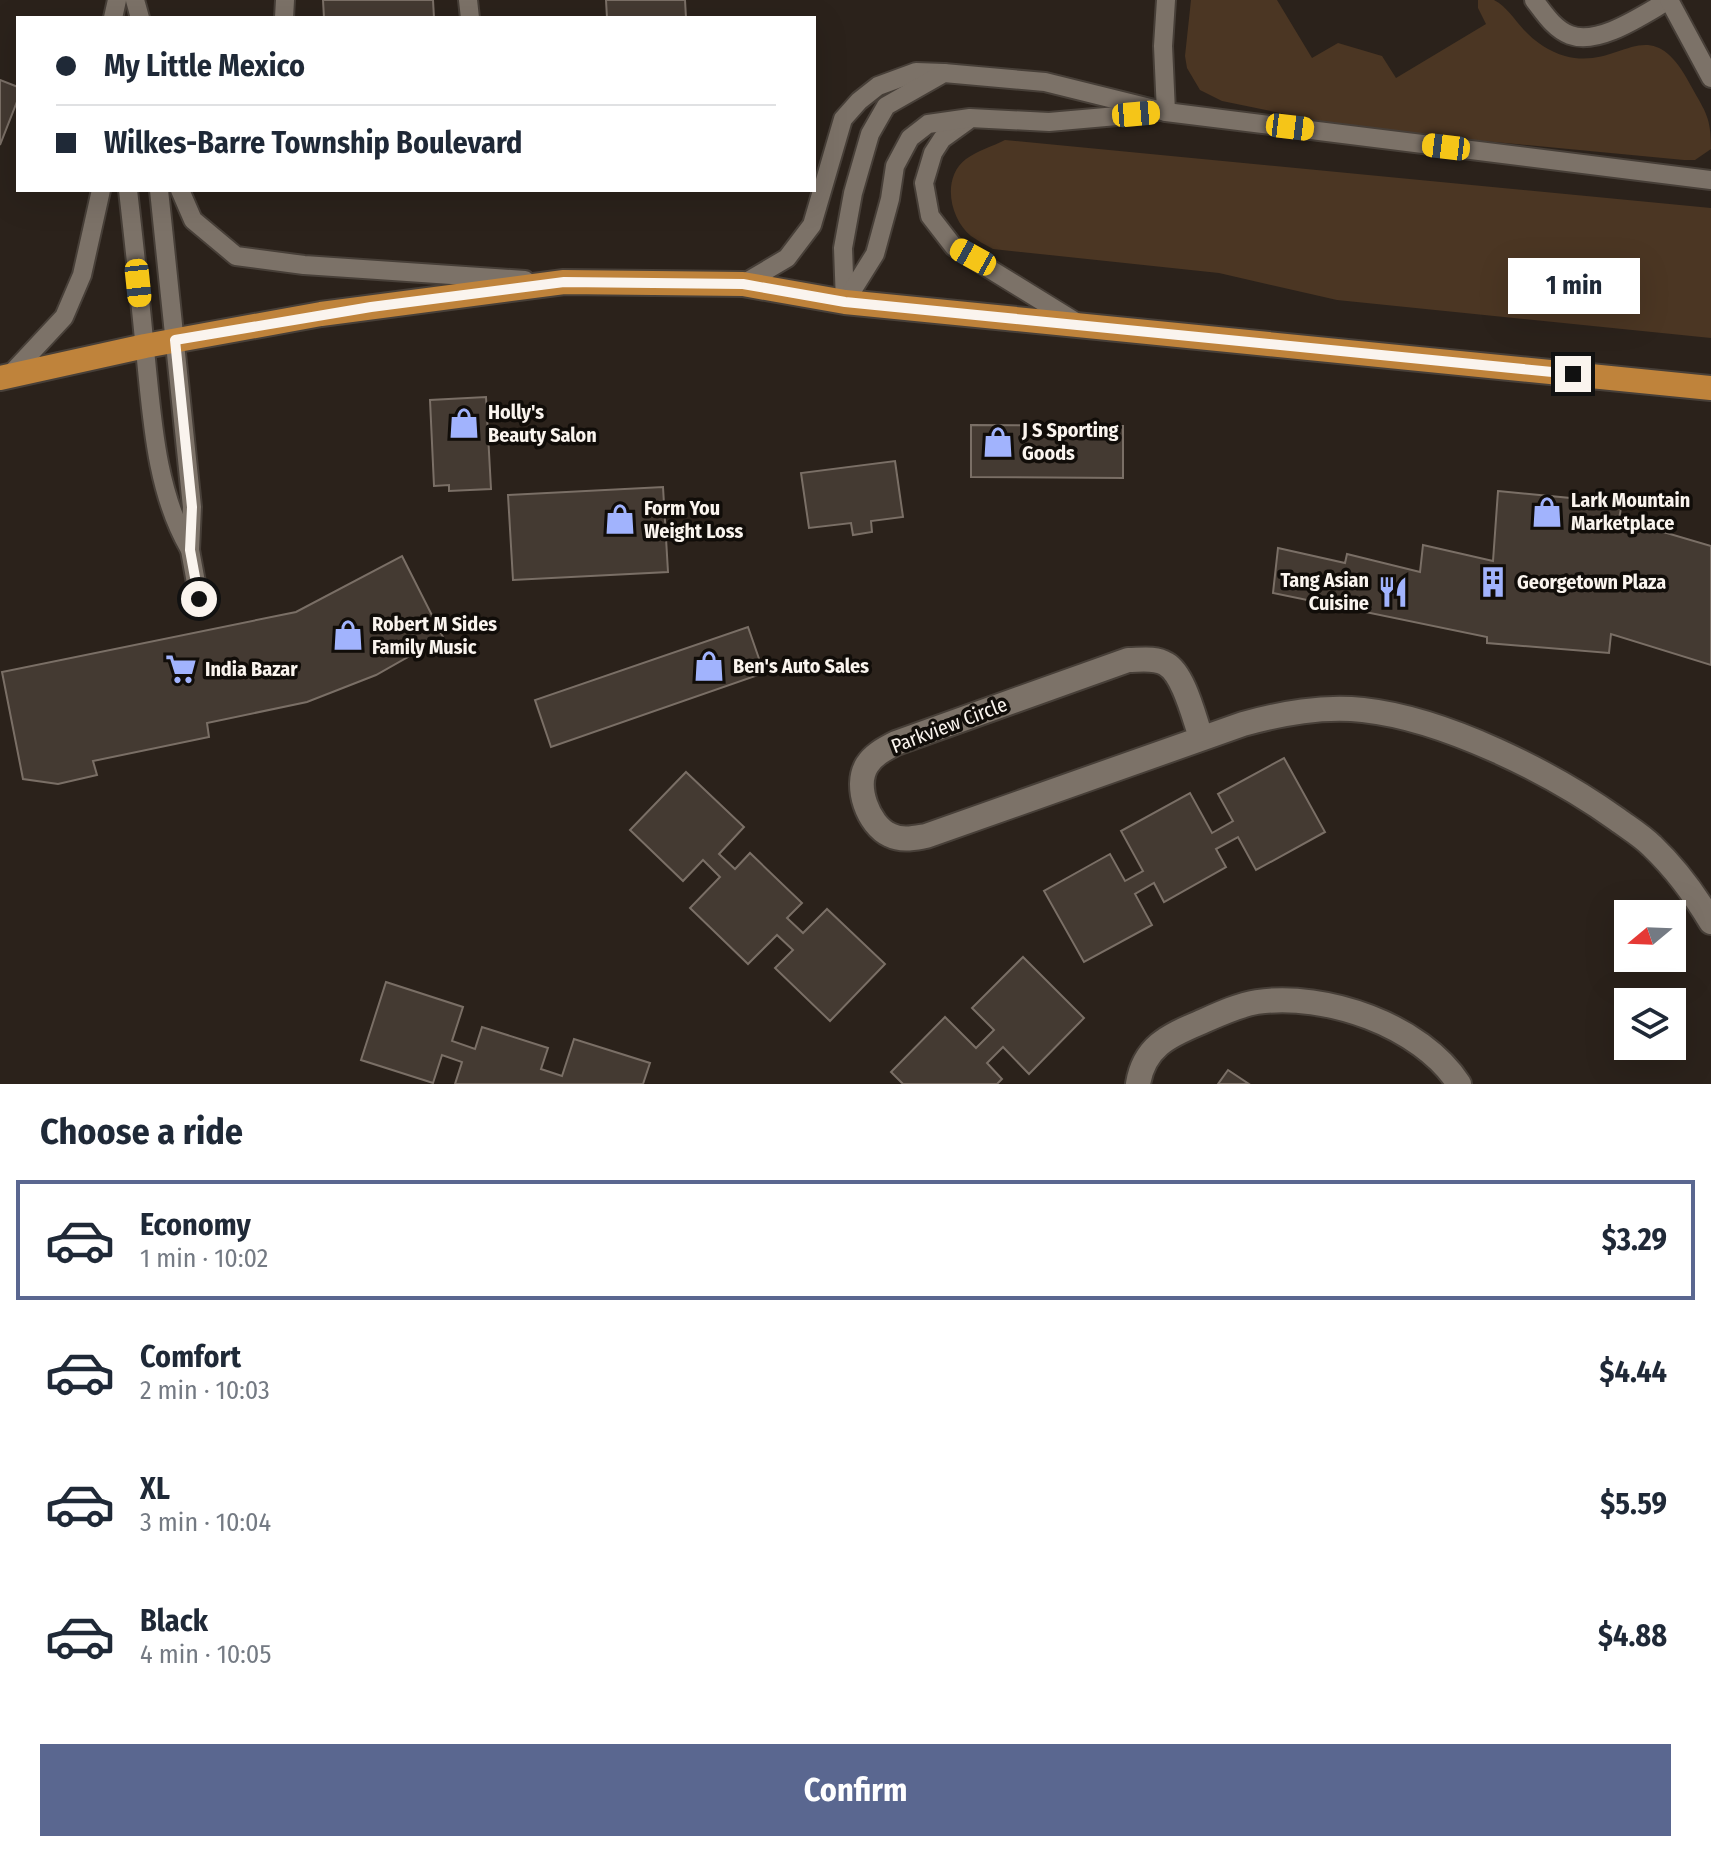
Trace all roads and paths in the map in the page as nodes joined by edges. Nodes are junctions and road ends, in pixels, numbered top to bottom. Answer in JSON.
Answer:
{"nodes":[{"id":1,"x":1166,"y":0,"type":"edge"},
{"id":2,"x":1534,"y":0,"type":"edge"},
{"id":3,"x":1669,"y":0,"type":"edge"},
{"id":4,"x":944,"y":73,"type":"junction"},
{"id":5,"x":1711,"y":78,"type":"edge"},
{"id":6,"x":1166,"y":112,"type":"junction"},
{"id":7,"x":970,"y":118,"type":"junction"},
{"id":8,"x":1711,"y":180,"type":"edge"},
{"id":9,"x":101,"y":192,"type":"edge"},
{"id":10,"x":128,"y":192,"type":"edge"},
{"id":11,"x":159,"y":192,"type":"edge"},
{"id":12,"x":181,"y":192,"type":"edge"},
{"id":13,"x":564,"y":282,"type":"junction"},
{"id":14,"x":743,"y":284,"type":"junction"},
{"id":15,"x":845,"y":302,"type":"junction"},
{"id":16,"x":1082,"y":325,"type":"junction"},
{"id":17,"x":175,"y":340,"type":"junction"},
{"id":18,"x":145,"y":346,"type":"junction"},
{"id":19,"x":5,"y":376,"type":"edge"},
{"id":20,"x":1711,"y":388,"type":"edge"},
{"id":21,"x":190,"y":550,"type":"junction"},
{"id":22,"x":199,"y":599,"type":"dead end"},
{"id":23,"x":1201,"y":737,"type":"junction"},
{"id":24,"x":1711,"y":922,"type":"edge"},
{"id":25,"x":1138,"y":1084,"type":"edge"},
{"id":26,"x":1459,"y":1084,"type":"edge"}],
"edges":[{"from":1,"to":6,"type":"lane"},
{"from":2,"to":3,"type":"lane"},
{"from":3,"to":5,"type":"lane"},
{"from":4,"to":6,"type":"lane"},
{"from":4,"to":14,"type":"lane"},
{"from":4,"to":15,"type":"lane"},
{"from":6,"to":7,"type":"lane"},
{"from":6,"to":8,"type":"lane"},
{"from":7,"to":15,"type":"lane"},
{"from":7,"to":16,"type":"lane"},
{"from":9,"to":19,"type":"lane"},
{"from":10,"to":18,"type":"lane"},
{"from":11,"to":17,"type":"lane"},
{"from":12,"to":13,"type":"lane"},
{"from":13,"to":14,"type":"main road"},
{"from":13,"to":17,"type":"main road"},
{"from":14,"to":15,"type":"main road"},
{"from":15,"to":16,"type":"main road"},
{"from":16,"to":20,"type":"main road"},
{"from":17,"to":18,"type":"main road"},
{"from":17,"to":21,"type":"lane"},
{"from":18,"to":19,"type":"main road"},
{"from":18,"to":21,"type":"lane"},
{"from":21,"to":22,"type":"lane"},
{"from":23,"to":23,"type":"street","name":"Parkview Circle"},
{"from":23,"to":24,"type":"street","name":"Parkview Circle"},
{"from":25,"to":26,"type":"street"}]}
